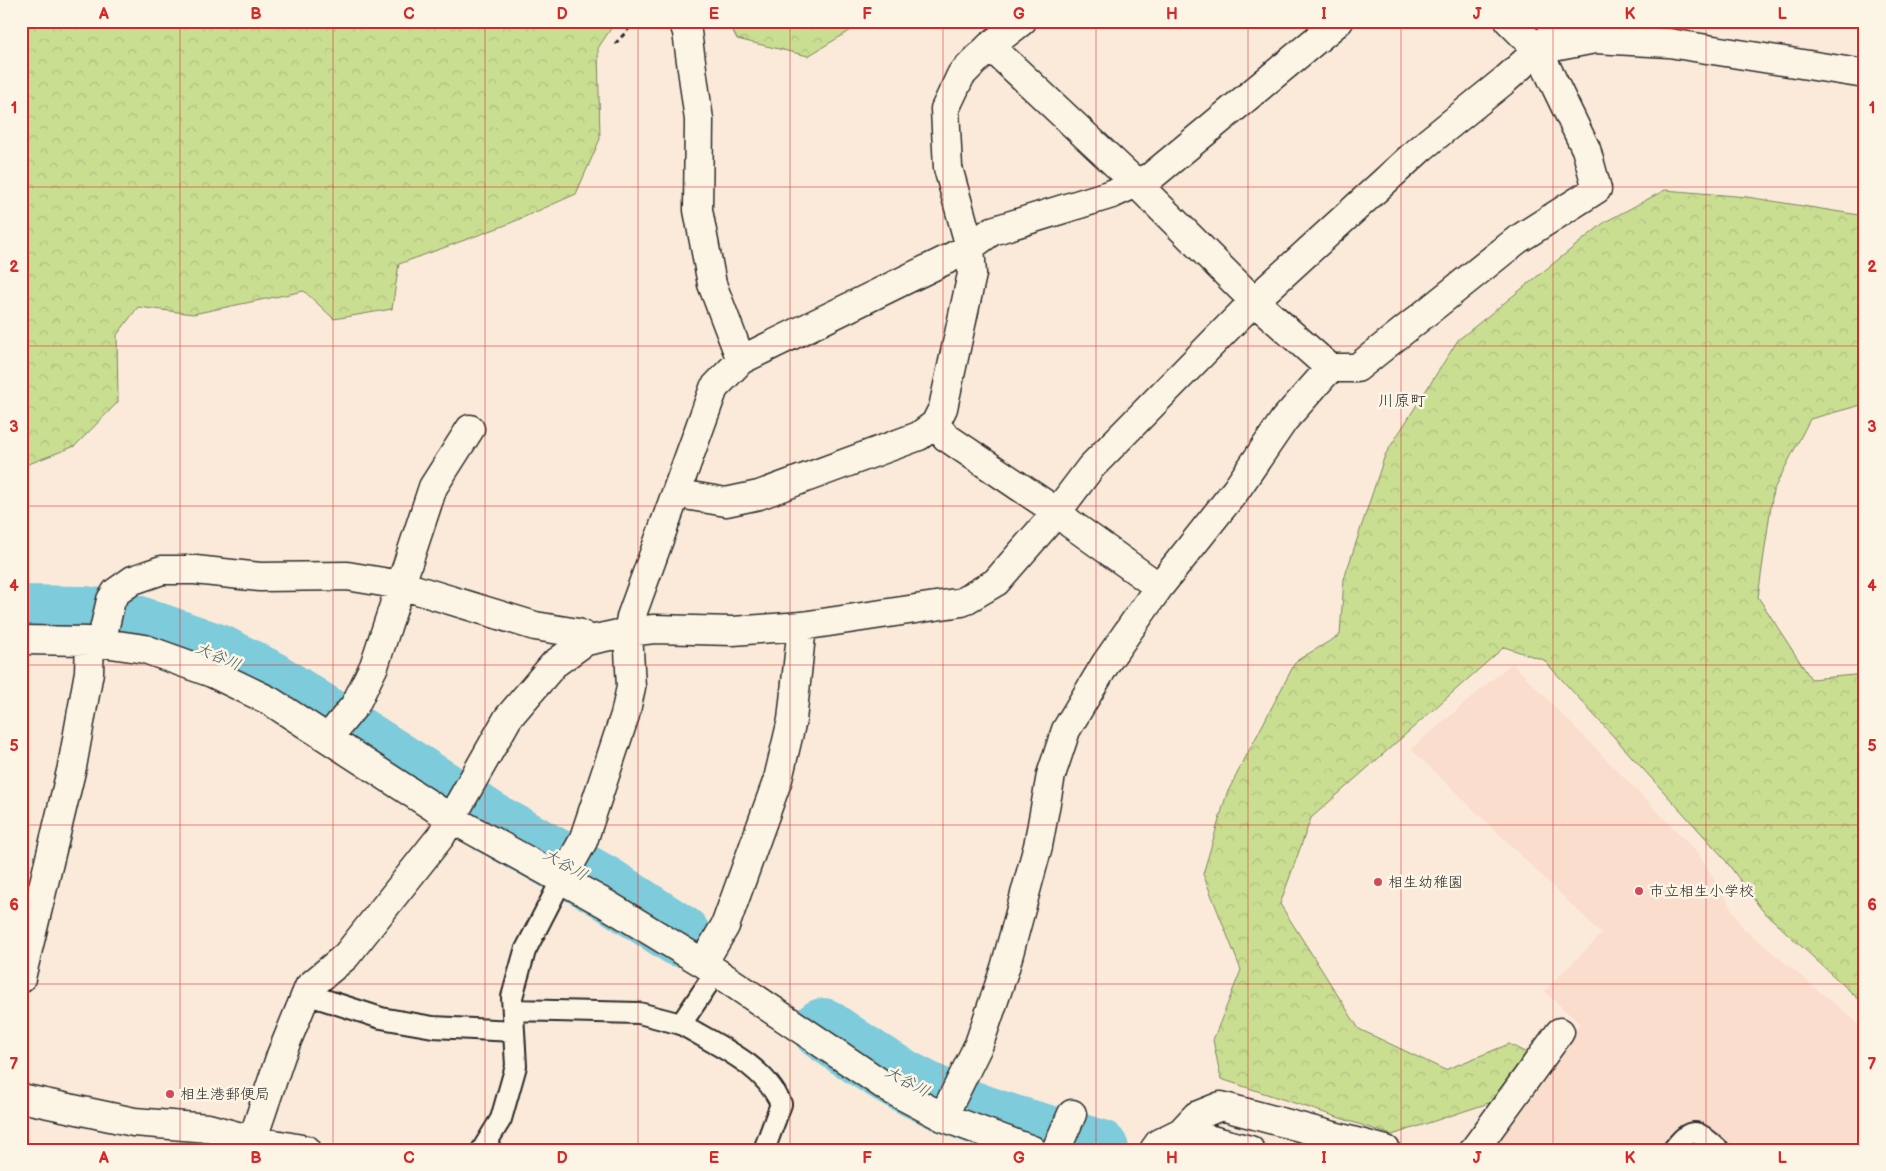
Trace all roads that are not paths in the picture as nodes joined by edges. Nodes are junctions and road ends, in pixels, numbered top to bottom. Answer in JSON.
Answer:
{"nodes":[{"id":1,"x":682,"y":21,"type":"edge"},
{"id":2,"x":1022,"y":21,"type":"edge"},
{"id":3,"x":1339,"y":21,"type":"edge"},
{"id":4,"x":1509,"y":21,"type":"edge"},
{"id":5,"x":1564,"y":21,"type":"edge"},
{"id":6,"x":990,"y":46,"type":"junction"},
{"id":7,"x":1538,"y":50,"type":"junction"},
{"id":8,"x":1865,"y":74,"type":"edge"},
{"id":9,"x":1136,"y":183,"type":"junction"},
{"id":10,"x":970,"y":247,"type":"junction"},
{"id":11,"x":1254,"y":301,"type":"junction"},
{"id":12,"x":741,"y":360,"type":"junction"},
{"id":13,"x":1330,"y":368,"type":"junction"},
{"id":14,"x":935,"y":424,"type":"junction"},
{"id":15,"x":470,"y":429,"type":"dead end"},
{"id":16,"x":677,"y":491,"type":"junction"},
{"id":17,"x":1057,"y":512,"type":"junction"},
{"id":18,"x":401,"y":585,"type":"junction"},
{"id":19,"x":1159,"y":587,"type":"junction"},
{"id":20,"x":802,"y":626,"type":"junction"},
{"id":21,"x":628,"y":632,"type":"junction"},
{"id":22,"x":98,"y":638,"type":"junction"},
{"id":23,"x":21,"y":640,"type":"edge"},
{"id":24,"x":586,"y":640,"type":"junction"},
{"id":25,"x":331,"y":735,"type":"junction"},
{"id":26,"x":454,"y":813,"type":"junction"},
{"id":27,"x":564,"y":876,"type":"junction"},
{"id":28,"x":708,"y":964,"type":"junction"},
{"id":29,"x":21,"y":978,"type":"edge"},
{"id":30,"x":306,"y":994,"type":"junction"},
{"id":31,"x":513,"y":1010,"type":"junction"},
{"id":32,"x":681,"y":1024,"type":"junction"},
{"id":33,"x":514,"y":1030,"type":"junction"},
{"id":34,"x":1560,"y":1032,"type":"dead end"},
{"id":35,"x":21,"y":1098,"type":"edge"},
{"id":36,"x":946,"y":1114,"type":"junction"},
{"id":37,"x":1072,"y":1114,"type":"dead end"},
{"id":38,"x":1165,"y":1142,"type":"edge"},
{"id":39,"x":250,"y":1145,"type":"edge"},
{"id":40,"x":306,"y":1150,"type":"edge"},
{"id":41,"x":482,"y":1150,"type":"edge"},
{"id":42,"x":764,"y":1150,"type":"edge"},
{"id":43,"x":1032,"y":1150,"type":"edge"},
{"id":44,"x":1056,"y":1150,"type":"edge"},
{"id":45,"x":1250,"y":1150,"type":"edge"},
{"id":46,"x":1386,"y":1150,"type":"edge"},
{"id":47,"x":1474,"y":1150,"type":"edge"},
{"id":48,"x":1673,"y":1150,"type":"edge"},
{"id":49,"x":1719,"y":1150,"type":"edge"}],
"edges":[{"from":1,"to":12,"type":"street"},
{"from":2,"to":6,"type":"street"},
{"from":3,"to":9,"type":"street"},
{"from":4,"to":7,"type":"street"},
{"from":5,"to":7,"type":"street"},
{"from":6,"to":9,"type":"street"},
{"from":6,"to":10,"type":"street"},
{"from":7,"to":8,"type":"street"},
{"from":7,"to":11,"type":"street"},
{"from":7,"to":13,"type":"street"},
{"from":9,"to":10,"type":"street"},
{"from":9,"to":11,"type":"street"},
{"from":10,"to":12,"type":"street"},
{"from":10,"to":14,"type":"street"},
{"from":11,"to":13,"type":"street"},
{"from":11,"to":17,"type":"street"},
{"from":12,"to":16,"type":"street"},
{"from":13,"to":19,"type":"street"},
{"from":14,"to":16,"type":"street"},
{"from":14,"to":17,"type":"street"},
{"from":15,"to":18,"type":"street"},
{"from":16,"to":21,"type":"street"},
{"from":17,"to":19,"type":"street"},
{"from":17,"to":20,"type":"street"},
{"from":18,"to":22,"type":"street"},
{"from":18,"to":24,"type":"street"},
{"from":18,"to":25,"type":"street"},
{"from":19,"to":36,"type":"street"},
{"from":20,"to":21,"type":"street"},
{"from":20,"to":28,"type":"street"},
{"from":21,"to":24,"type":"street"},
{"from":21,"to":27,"type":"street"},
{"from":22,"to":23,"type":"street"},
{"from":22,"to":25,"type":"street"},
{"from":22,"to":29,"type":"street"},
{"from":24,"to":26,"type":"street"},
{"from":25,"to":26,"type":"street"},
{"from":26,"to":27,"type":"street"},
{"from":26,"to":30,"type":"street"},
{"from":27,"to":28,"type":"street"},
{"from":27,"to":31,"type":"lane"},
{"from":28,"to":32,"type":"lane"},
{"from":28,"to":36,"type":"street"},
{"from":30,"to":33,"type":"lane"},
{"from":30,"to":39,"type":"street"},
{"from":31,"to":32,"type":"lane"},
{"from":31,"to":33,"type":"lane"},
{"from":32,"to":42,"type":"lane"},
{"from":33,"to":41,"type":"lane"},
{"from":34,"to":47,"type":"street"},
{"from":35,"to":39,"type":"street"},
{"from":36,"to":43,"type":"street"},
{"from":37,"to":44,"type":"street"},
{"from":38,"to":45,"type":"street"},
{"from":38,"to":46,"type":"street"},
{"from":39,"to":40,"type":"street"},
{"from":48,"to":49,"type":"lane"}]}
